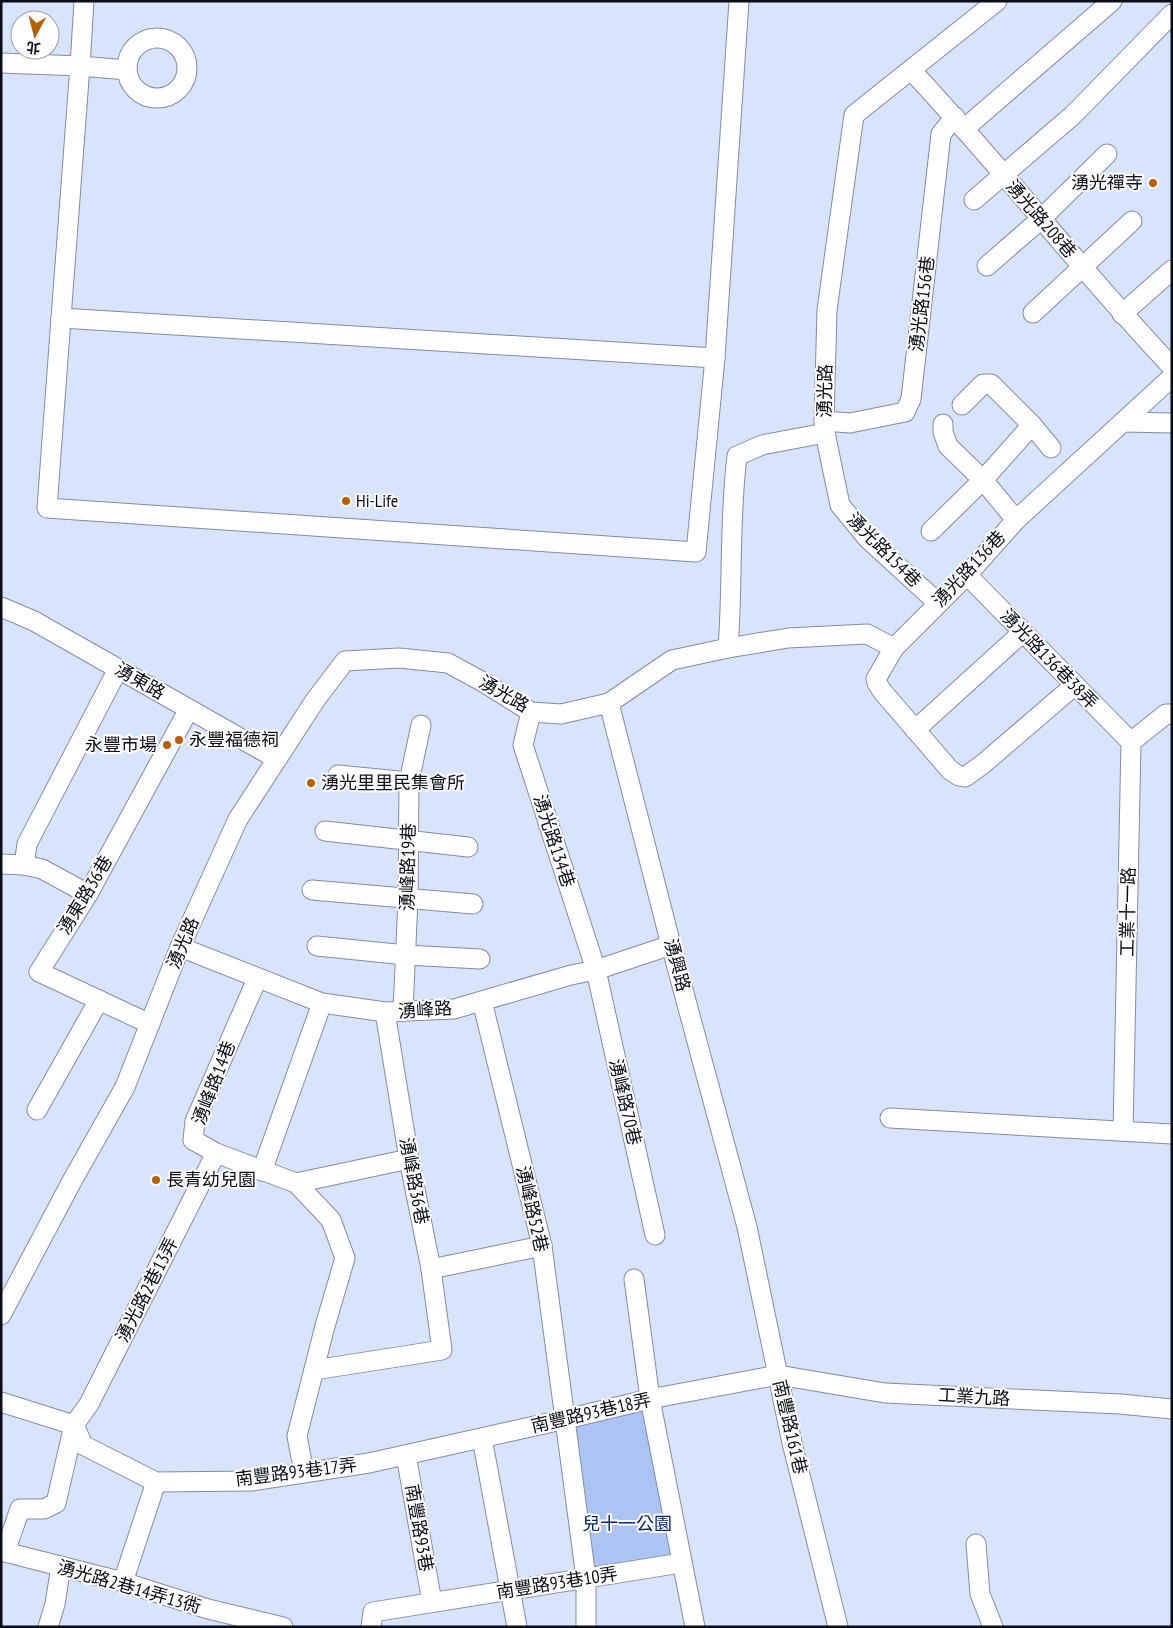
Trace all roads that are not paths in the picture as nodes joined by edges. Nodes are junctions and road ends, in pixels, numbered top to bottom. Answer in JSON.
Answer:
{"nodes":[{"id":1,"x":84,"y":1,"type":"edge"},
{"id":2,"x":739,"y":1,"type":"edge"},
{"id":3,"x":997,"y":1,"type":"edge"},
{"id":4,"x":1112,"y":1,"type":"edge"},
{"id":5,"x":1164,"y":1,"type":"edge"},
{"id":6,"x":1172,"y":8,"type":"edge"},
{"id":7,"x":1172,"y":14,"type":"edge"},
{"id":8,"x":1,"y":63,"type":"edge"},
{"id":9,"x":80,"y":66,"type":"junction"},
{"id":10,"x":127,"y":70,"type":"dead end"},
{"id":11,"x":911,"y":70,"type":"junction"},
{"id":12,"x":959,"y":123,"type":"junction"},
{"id":13,"x":1107,"y":154,"type":"dead end"},
{"id":14,"x":1004,"y":176,"type":"junction"},
{"id":15,"x":974,"y":200,"type":"dead end"},
{"id":16,"x":1041,"y":220,"type":"junction"},
{"id":17,"x":1132,"y":221,"type":"dead end"},
{"id":18,"x":987,"y":266,"type":"dead end"},
{"id":19,"x":1082,"y":267,"type":"junction"},
{"id":20,"x":1172,"y":270,"type":"edge"},
{"id":21,"x":1034,"y":313,"type":"dead end"},
{"id":22,"x":1122,"y":314,"type":"junction"},
{"id":23,"x":61,"y":318,"type":"junction"},
{"id":24,"x":715,"y":358,"type":"junction"},
{"id":25,"x":1172,"y":367,"type":"edge"},
{"id":26,"x":1172,"y":377,"type":"edge"},
{"id":27,"x":962,"y":405,"type":"dead end"},
{"id":28,"x":1123,"y":422,"type":"junction"},
{"id":29,"x":1172,"y":423,"type":"edge"},
{"id":30,"x":943,"y":424,"type":"dead end"},
{"id":31,"x":1032,"y":426,"type":"junction"},
{"id":32,"x":824,"y":427,"type":"junction"},
{"id":33,"x":1051,"y":448,"type":"dead end"},
{"id":34,"x":984,"y":480,"type":"junction"},
{"id":35,"x":1016,"y":520,"type":"junction"},
{"id":36,"x":931,"y":531,"type":"dead end"},
{"id":37,"x":967,"y":575,"type":"junction"},
{"id":38,"x":938,"y":603,"type":"junction"},
{"id":39,"x":1,"y":607,"type":"edge"},
{"id":40,"x":1023,"y":632,"type":"junction"},
{"id":41,"x":728,"y":648,"type":"junction"},
{"id":42,"x":894,"y":648,"type":"junction"},
{"id":43,"x":118,"y":669,"type":"junction"},
{"id":44,"x":1075,"y":685,"type":"junction"},
{"id":45,"x":609,"y":703,"type":"junction"},
{"id":46,"x":189,"y":709,"type":"junction"},
{"id":47,"x":531,"y":712,"type":"junction"},
{"id":48,"x":1172,"y":714,"type":"edge"},
{"id":49,"x":421,"y":724,"type":"dead end"},
{"id":50,"x":915,"y":730,"type":"junction"},
{"id":51,"x":1131,"y":742,"type":"junction"},
{"id":52,"x":277,"y":759,"type":"junction"},
{"id":53,"x":338,"y":775,"type":"dead end"},
{"id":54,"x":409,"y":782,"type":"junction"},
{"id":55,"x":325,"y":831,"type":"dead end"},
{"id":56,"x":409,"y":841,"type":"junction"},
{"id":57,"x":468,"y":847,"type":"dead end"},
{"id":58,"x":1,"y":864,"type":"edge"},
{"id":59,"x":24,"y":865,"type":"junction"},
{"id":60,"x":312,"y":890,"type":"dead end"},
{"id":61,"x":88,"y":894,"type":"junction"},
{"id":62,"x":408,"y":899,"type":"junction"},
{"id":63,"x":473,"y":904,"type":"dead end"},
{"id":64,"x":672,"y":945,"type":"junction"},
{"id":65,"x":317,"y":946,"type":"dead end"},
{"id":66,"x":180,"y":947,"type":"junction"},
{"id":67,"x":406,"y":955,"type":"junction"},
{"id":68,"x":480,"y":959,"type":"dead end"},
{"id":69,"x":596,"y":970,"type":"junction"},
{"id":70,"x":257,"y":979,"type":"junction"},
{"id":71,"x":100,"y":1000,"type":"junction"},
{"id":72,"x":482,"y":1001,"type":"junction"},
{"id":73,"x":322,"y":1003,"type":"junction"},
{"id":74,"x":394,"y":1012,"type":"junction"},
{"id":75,"x":150,"y":1024,"type":"junction"},
{"id":76,"x":38,"y":1110,"type":"dead end"},
{"id":77,"x":890,"y":1118,"type":"dead end"},
{"id":78,"x":1123,"y":1131,"type":"junction"},
{"id":79,"x":1172,"y":1134,"type":"edge"},
{"id":80,"x":216,"y":1153,"type":"junction"},
{"id":81,"x":408,"y":1159,"type":"junction"},
{"id":82,"x":262,"y":1171,"type":"junction"},
{"id":83,"x":296,"y":1183,"type":"junction"},
{"id":84,"x":747,"y":1227,"type":"joint"},
{"id":85,"x":654,"y":1234,"type":"dead end"},
{"id":86,"x":542,"y":1246,"type":"junction"},
{"id":87,"x":431,"y":1269,"type":"junction"},
{"id":88,"x":634,"y":1279,"type":"dead end"},
{"id":89,"x":1,"y":1315,"type":"edge"},
{"id":90,"x":314,"y":1370,"type":"junction"},
{"id":91,"x":778,"y":1375,"type":"junction"},
{"id":92,"x":650,"y":1398,"type":"junction"},
{"id":93,"x":1,"y":1402,"type":"edge"},
{"id":94,"x":1172,"y":1409,"type":"edge"},
{"id":95,"x":566,"y":1419,"type":"junction"},
{"id":96,"x":74,"y":1425,"type":"junction"},
{"id":97,"x":482,"y":1438,"type":"junction"},
{"id":98,"x":406,"y":1455,"type":"junction"},
{"id":99,"x":304,"y":1473,"type":"junction"},
{"id":100,"x":156,"y":1482,"type":"junction"},
{"id":101,"x":976,"y":1544,"type":"dead end"},
{"id":102,"x":681,"y":1564,"type":"junction"},
{"id":103,"x":61,"y":1566,"type":"junction"},
{"id":104,"x":586,"y":1578,"type":"junction"},
{"id":105,"x":124,"y":1582,"type":"junction"},
{"id":106,"x":510,"y":1590,"type":"junction"},
{"id":107,"x":432,"y":1602,"type":"junction"},
{"id":108,"x":48,"y":1627,"type":"edge"},
{"id":109,"x":284,"y":1627,"type":"edge"},
{"id":110,"x":371,"y":1627,"type":"edge"},
{"id":111,"x":516,"y":1627,"type":"edge"},
{"id":112,"x":586,"y":1627,"type":"edge"},
{"id":113,"x":695,"y":1627,"type":"edge"},
{"id":114,"x":838,"y":1627,"type":"edge"},
{"id":115,"x":993,"y":1627,"type":"edge"}],
"edges":[{"from":1,"to":9,"type":"street"},
{"from":2,"to":24,"type":"street"},
{"from":3,"to":11,"type":"street","name":"湧光路"},
{"from":4,"to":12,"type":"street"},
{"from":5,"to":6,"type":"street"},
{"from":7,"to":14,"type":"street"},
{"from":8,"to":9,"type":"street"},
{"from":9,"to":10,"type":"street"},
{"from":9,"to":23,"type":"street"},
{"from":11,"to":12,"type":"street","name":"湧光路208巷"},
{"from":11,"to":32,"type":"street","name":"湧光路"},
{"from":12,"to":14,"type":"street","name":"湧光路208巷"},
{"from":12,"to":32,"type":"street","name":"湧光路156巷"},
{"from":13,"to":16,"type":"street"},
{"from":14,"to":15,"type":"street"},
{"from":14,"to":16,"type":"street","name":"湧光路208巷"},
{"from":16,"to":18,"type":"street"},
{"from":16,"to":19,"type":"street","name":"湧光路208巷"},
{"from":17,"to":19,"type":"street"},
{"from":19,"to":21,"type":"street"},
{"from":19,"to":22,"type":"street","name":"湧光路208巷"},
{"from":20,"to":22,"type":"street"},
{"from":22,"to":25,"type":"street","name":"湧光路208巷"},
{"from":23,"to":24,"type":"street"},
{"from":23,"to":24,"type":"street"},
{"from":26,"to":28,"type":"street","name":"湧光路136巷"},
{"from":27,"to":31,"type":"street"},
{"from":28,"to":29,"type":"street"},
{"from":28,"to":35,"type":"street","name":"湧光路136巷"},
{"from":30,"to":34,"type":"street"},
{"from":31,"to":33,"type":"street"},
{"from":31,"to":34,"type":"street"},
{"from":32,"to":38,"type":"street","name":"湧光路154巷"},
{"from":32,"to":41,"type":"street","name":"湧光路"},
{"from":34,"to":35,"type":"street"},
{"from":34,"to":36,"type":"street"},
{"from":35,"to":37,"type":"street","name":"湧光路136巷"},
{"from":37,"to":38,"type":"street","name":"湧光路136巷"},
{"from":37,"to":40,"type":"street","name":"湧光路136巷38弄"},
{"from":38,"to":42,"type":"street","name":"湧光路136巷"},
{"from":39,"to":43,"type":"street","name":"湧東路"},
{"from":40,"to":44,"type":"street","name":"湧光路136巷38弄"},
{"from":40,"to":50,"type":"street"},
{"from":41,"to":42,"type":"street"},
{"from":41,"to":45,"type":"street","name":"湧光路"},
{"from":42,"to":50,"type":"street","name":"湧光路136巷"},
{"from":43,"to":46,"type":"street","name":"湧東路"},
{"from":43,"to":59,"type":"street"},
{"from":44,"to":50,"type":"street"},
{"from":44,"to":51,"type":"street","name":"湧光路136巷38弄"},
{"from":45,"to":47,"type":"street","name":"湧光路"},
{"from":45,"to":64,"type":"street","name":"湧興路"},
{"from":46,"to":52,"type":"street","name":"湧東路"},
{"from":46,"to":61,"type":"street","name":"湧東路36巷"},
{"from":47,"to":52,"type":"street","name":"湧光路"},
{"from":47,"to":69,"type":"street","name":"湧光路134巷"},
{"from":48,"to":51,"type":"street"},
{"from":49,"to":54,"type":"street","name":"湧峰路19巷"},
{"from":51,"to":78,"type":"street","name":"工業十一路"},
{"from":52,"to":66,"type":"street","name":"湧光路"},
{"from":53,"to":54,"type":"street"},
{"from":54,"to":56,"type":"street","name":"湧峰路19巷"},
{"from":55,"to":56,"type":"street"},
{"from":56,"to":57,"type":"street"},
{"from":56,"to":62,"type":"street","name":"湧峰路19巷"},
{"from":58,"to":59,"type":"street"},
{"from":59,"to":61,"type":"street"},
{"from":60,"to":62,"type":"street"},
{"from":61,"to":71,"type":"street","name":"湧東路36巷"},
{"from":62,"to":63,"type":"street"},
{"from":62,"to":67,"type":"street","name":"湧峰路19巷"},
{"from":64,"to":69,"type":"street","name":"湧峰路"},
{"from":64,"to":84,"type":"street","name":"湧興路"},
{"from":65,"to":67,"type":"street"},
{"from":66,"to":70,"type":"street","name":"湧峰路"},
{"from":66,"to":75,"type":"street","name":"湧光路"},
{"from":67,"to":68,"type":"street"},
{"from":67,"to":74,"type":"street","name":"湧峰路19巷"},
{"from":69,"to":72,"type":"street","name":"湧峰路"},
{"from":69,"to":85,"type":"street","name":"湧峰路70巷"},
{"from":70,"to":73,"type":"street","name":"湧峰路"},
{"from":70,"to":80,"type":"street","name":"湧峰路14巷"},
{"from":71,"to":75,"type":"street","name":"湧東路36巷"},
{"from":71,"to":76,"type":"street"},
{"from":72,"to":74,"type":"street","name":"湧峰路"},
{"from":72,"to":86,"type":"street","name":"湧峰路52巷"},
{"from":73,"to":74,"type":"street","name":"湧峰路"},
{"from":73,"to":82,"type":"street"},
{"from":74,"to":81,"type":"street","name":"湧峰路36巷"},
{"from":75,"to":89,"type":"street","name":"湧光路"},
{"from":77,"to":78,"type":"street"},
{"from":78,"to":79,"type":"street"},
{"from":80,"to":82,"type":"street","name":"湧峰路14巷"},
{"from":80,"to":96,"type":"street","name":"湧光路2巷13弄"},
{"from":81,"to":83,"type":"street"},
{"from":81,"to":87,"type":"street","name":"湧峰路36巷"},
{"from":82,"to":83,"type":"street","name":"湧峰路14巷"},
{"from":83,"to":90,"type":"street"},
{"from":84,"to":91,"type":"street","name":"南豐路161巷"},
{"from":86,"to":87,"type":"street"},
{"from":86,"to":95,"type":"street","name":"湧峰路52巷"},
{"from":87,"to":90,"type":"street","name":"湧峰路36巷"},
{"from":88,"to":92,"type":"street"},
{"from":90,"to":99,"type":"street"},
{"from":91,"to":92,"type":"street","name":"南豐路93巷18弄"},
{"from":91,"to":94,"type":"street","name":"工業九路"},
{"from":91,"to":114,"type":"street","name":"南豐路161巷"},
{"from":92,"to":95,"type":"street","name":"南豐路93巷18弄"},
{"from":92,"to":102,"type":"street"},
{"from":93,"to":96,"type":"street"},
{"from":95,"to":97,"type":"street","name":"南豐路93巷18弄"},
{"from":95,"to":104,"type":"street","name":"湧峰路52巷"},
{"from":96,"to":100,"type":"street"},
{"from":96,"to":103,"type":"street","name":"湧光路2巷14弄13衖"},
{"from":97,"to":98,"type":"street","name":"南豐路93巷18弄"},
{"from":97,"to":106,"type":"street"},
{"from":98,"to":99,"type":"street","name":"南豐路93巷17弄"},
{"from":98,"to":107,"type":"street","name":"南豐路93巷"},
{"from":99,"to":100,"type":"street","name":"南豐路93巷17弄"},
{"from":100,"to":105,"type":"street"},
{"from":101,"to":115,"type":"street"},
{"from":102,"to":104,"type":"street","name":"南豐路93巷10弄"},
{"from":102,"to":113,"type":"street"},
{"from":103,"to":105,"type":"street","name":"湧光路2巷14弄13衖"},
{"from":103,"to":108,"type":"street"},
{"from":104,"to":106,"type":"street","name":"南豐路93巷10弄"},
{"from":104,"to":112,"type":"street","name":"湧峰路52巷"},
{"from":105,"to":109,"type":"street","name":"湧光路2巷14弄13衖"},
{"from":106,"to":107,"type":"street","name":"南豐路93巷10弄"},
{"from":106,"to":111,"type":"street"},
{"from":107,"to":110,"type":"street","name":"南豐路93巷10弄"}]}
